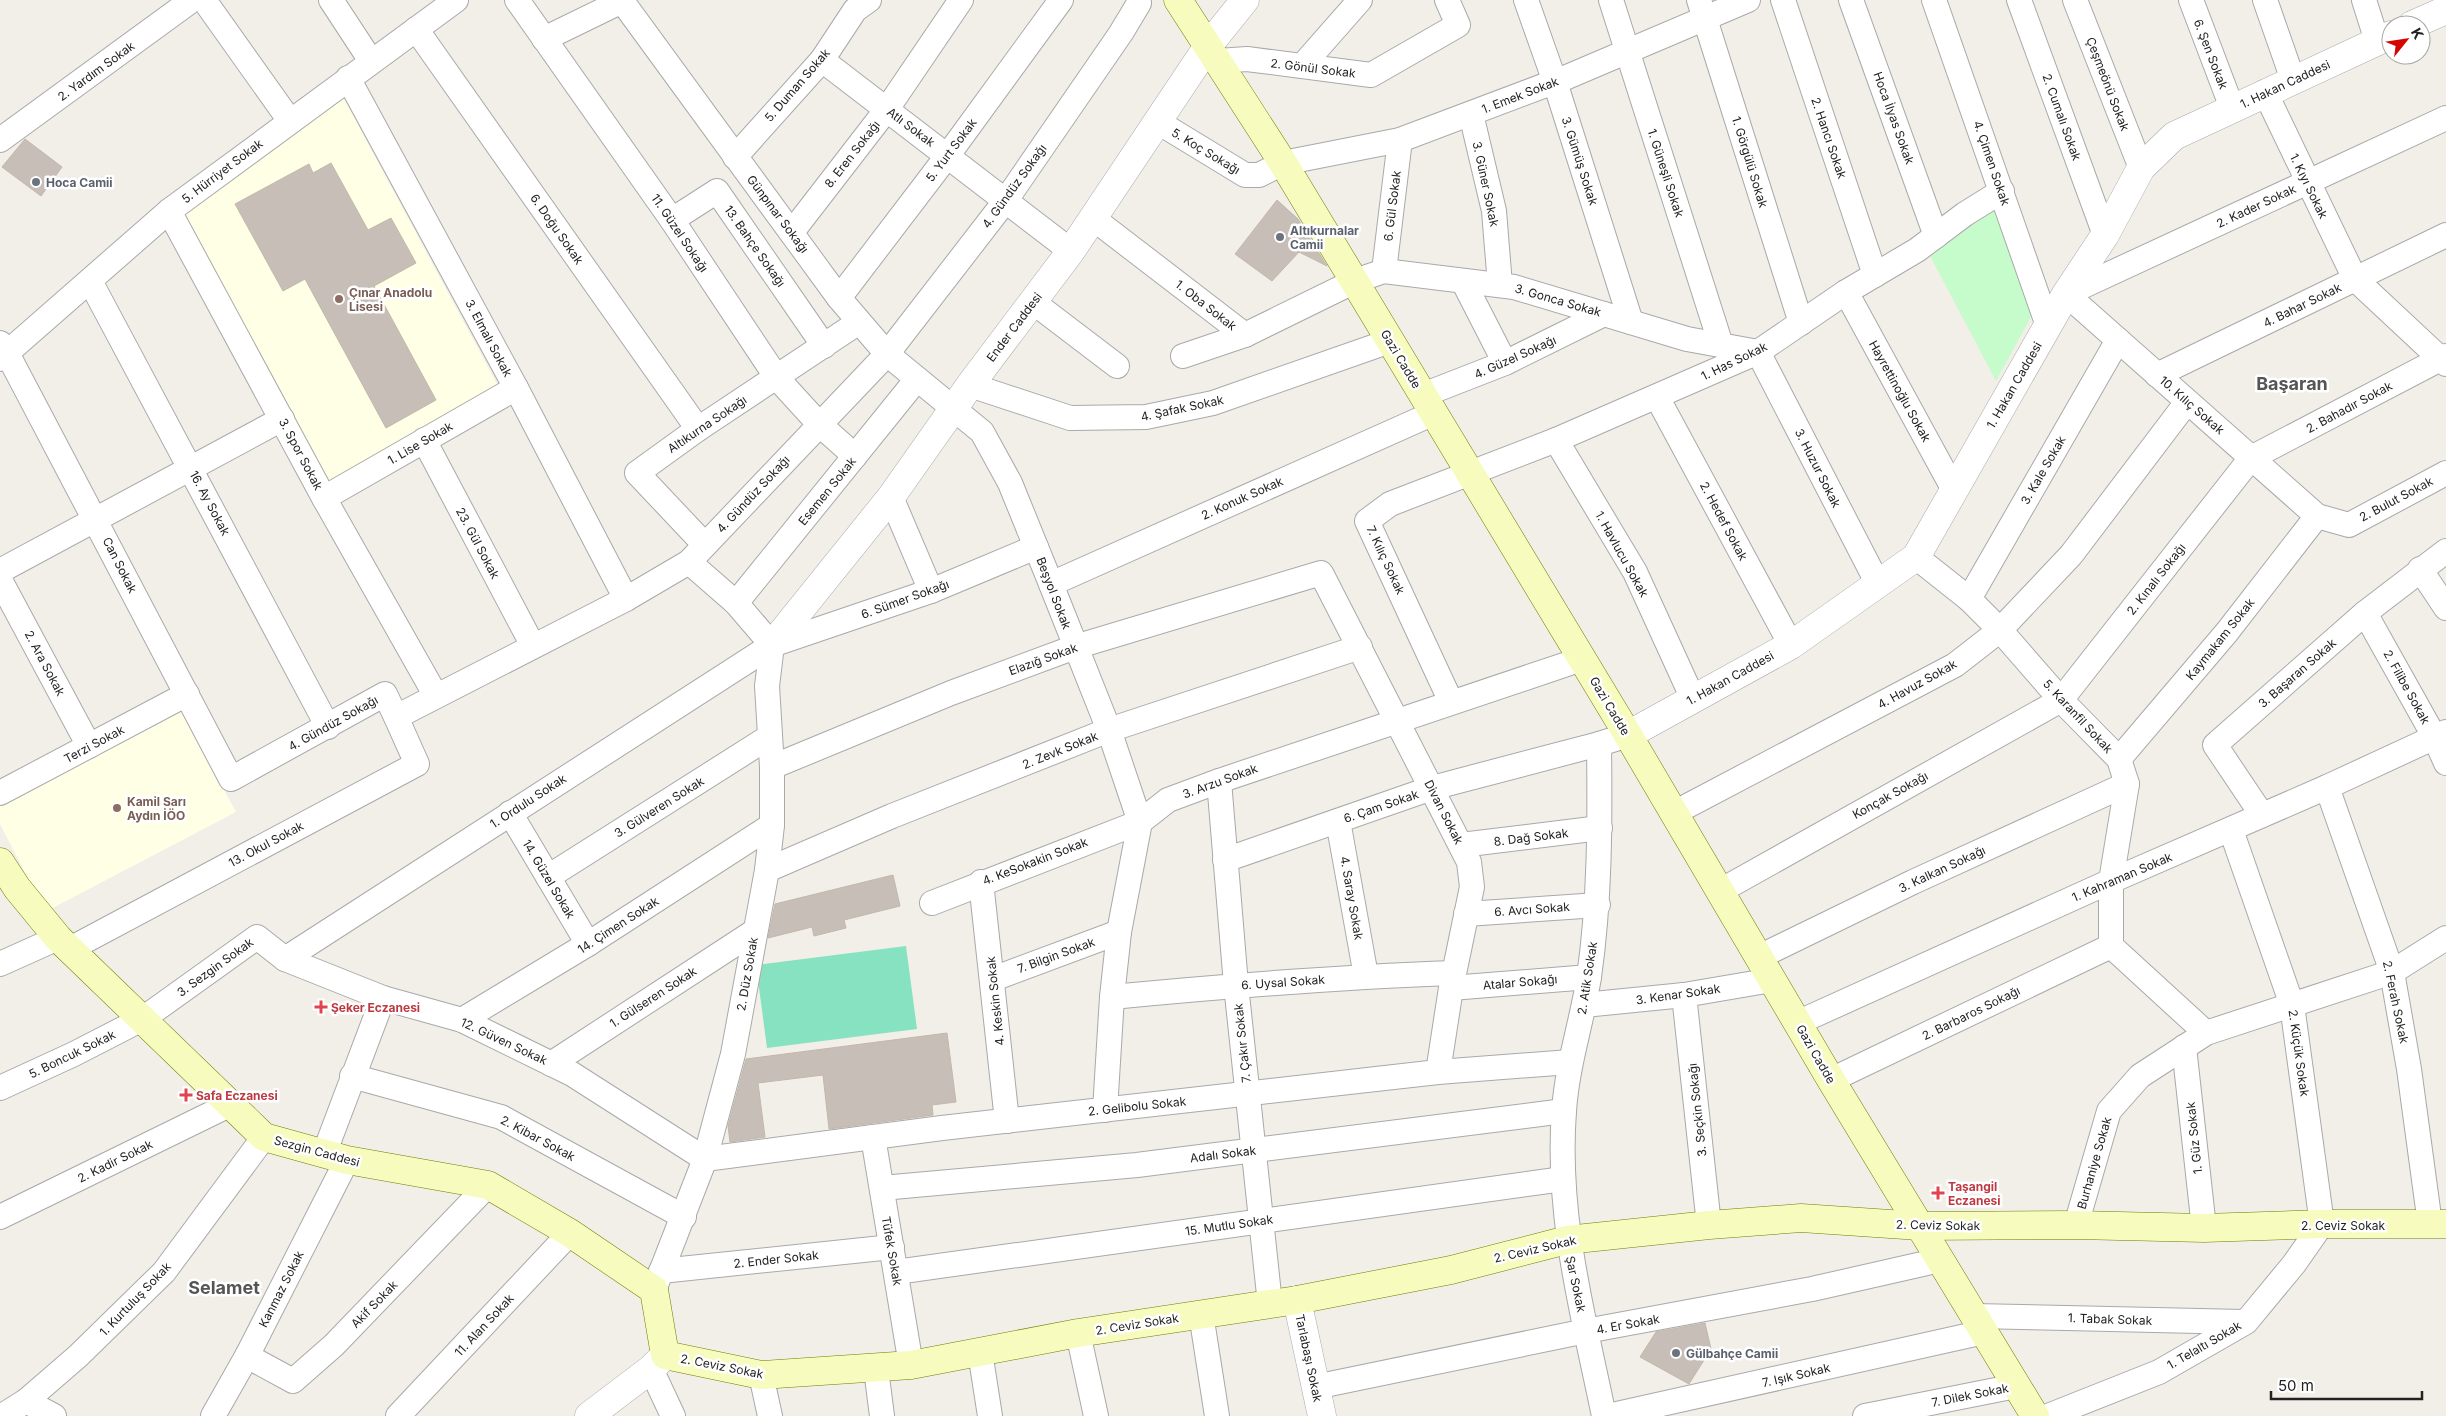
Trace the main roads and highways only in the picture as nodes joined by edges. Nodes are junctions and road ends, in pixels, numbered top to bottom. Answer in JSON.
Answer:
{"nodes":[{"id":1,"x":1178,"y":0,"type":"edge"},
{"id":2,"x":0,"y":862,"type":"edge"},
{"id":3,"x":2438,"y":1224,"type":"edge"},
{"id":4,"x":1920,"y":1226,"type":"junction"},
{"id":5,"x":658,"y":1362,"type":"joint"},
{"id":6,"x":2035,"y":1416,"type":"edge"}],
"edges":[{"from":1,"to":4,"type":"main road","name":"Gazi Cadde"},
{"from":2,"to":5,"type":"main road","name":"Sezgin Caddesi"},
{"from":3,"to":4,"type":"main road","name":"2. Ceviz Sokak"},
{"from":4,"to":5,"type":"main road","name":"2. Ceviz Sokak"},
{"from":4,"to":6,"type":"main road","name":"Gazi Cadde"}]}
